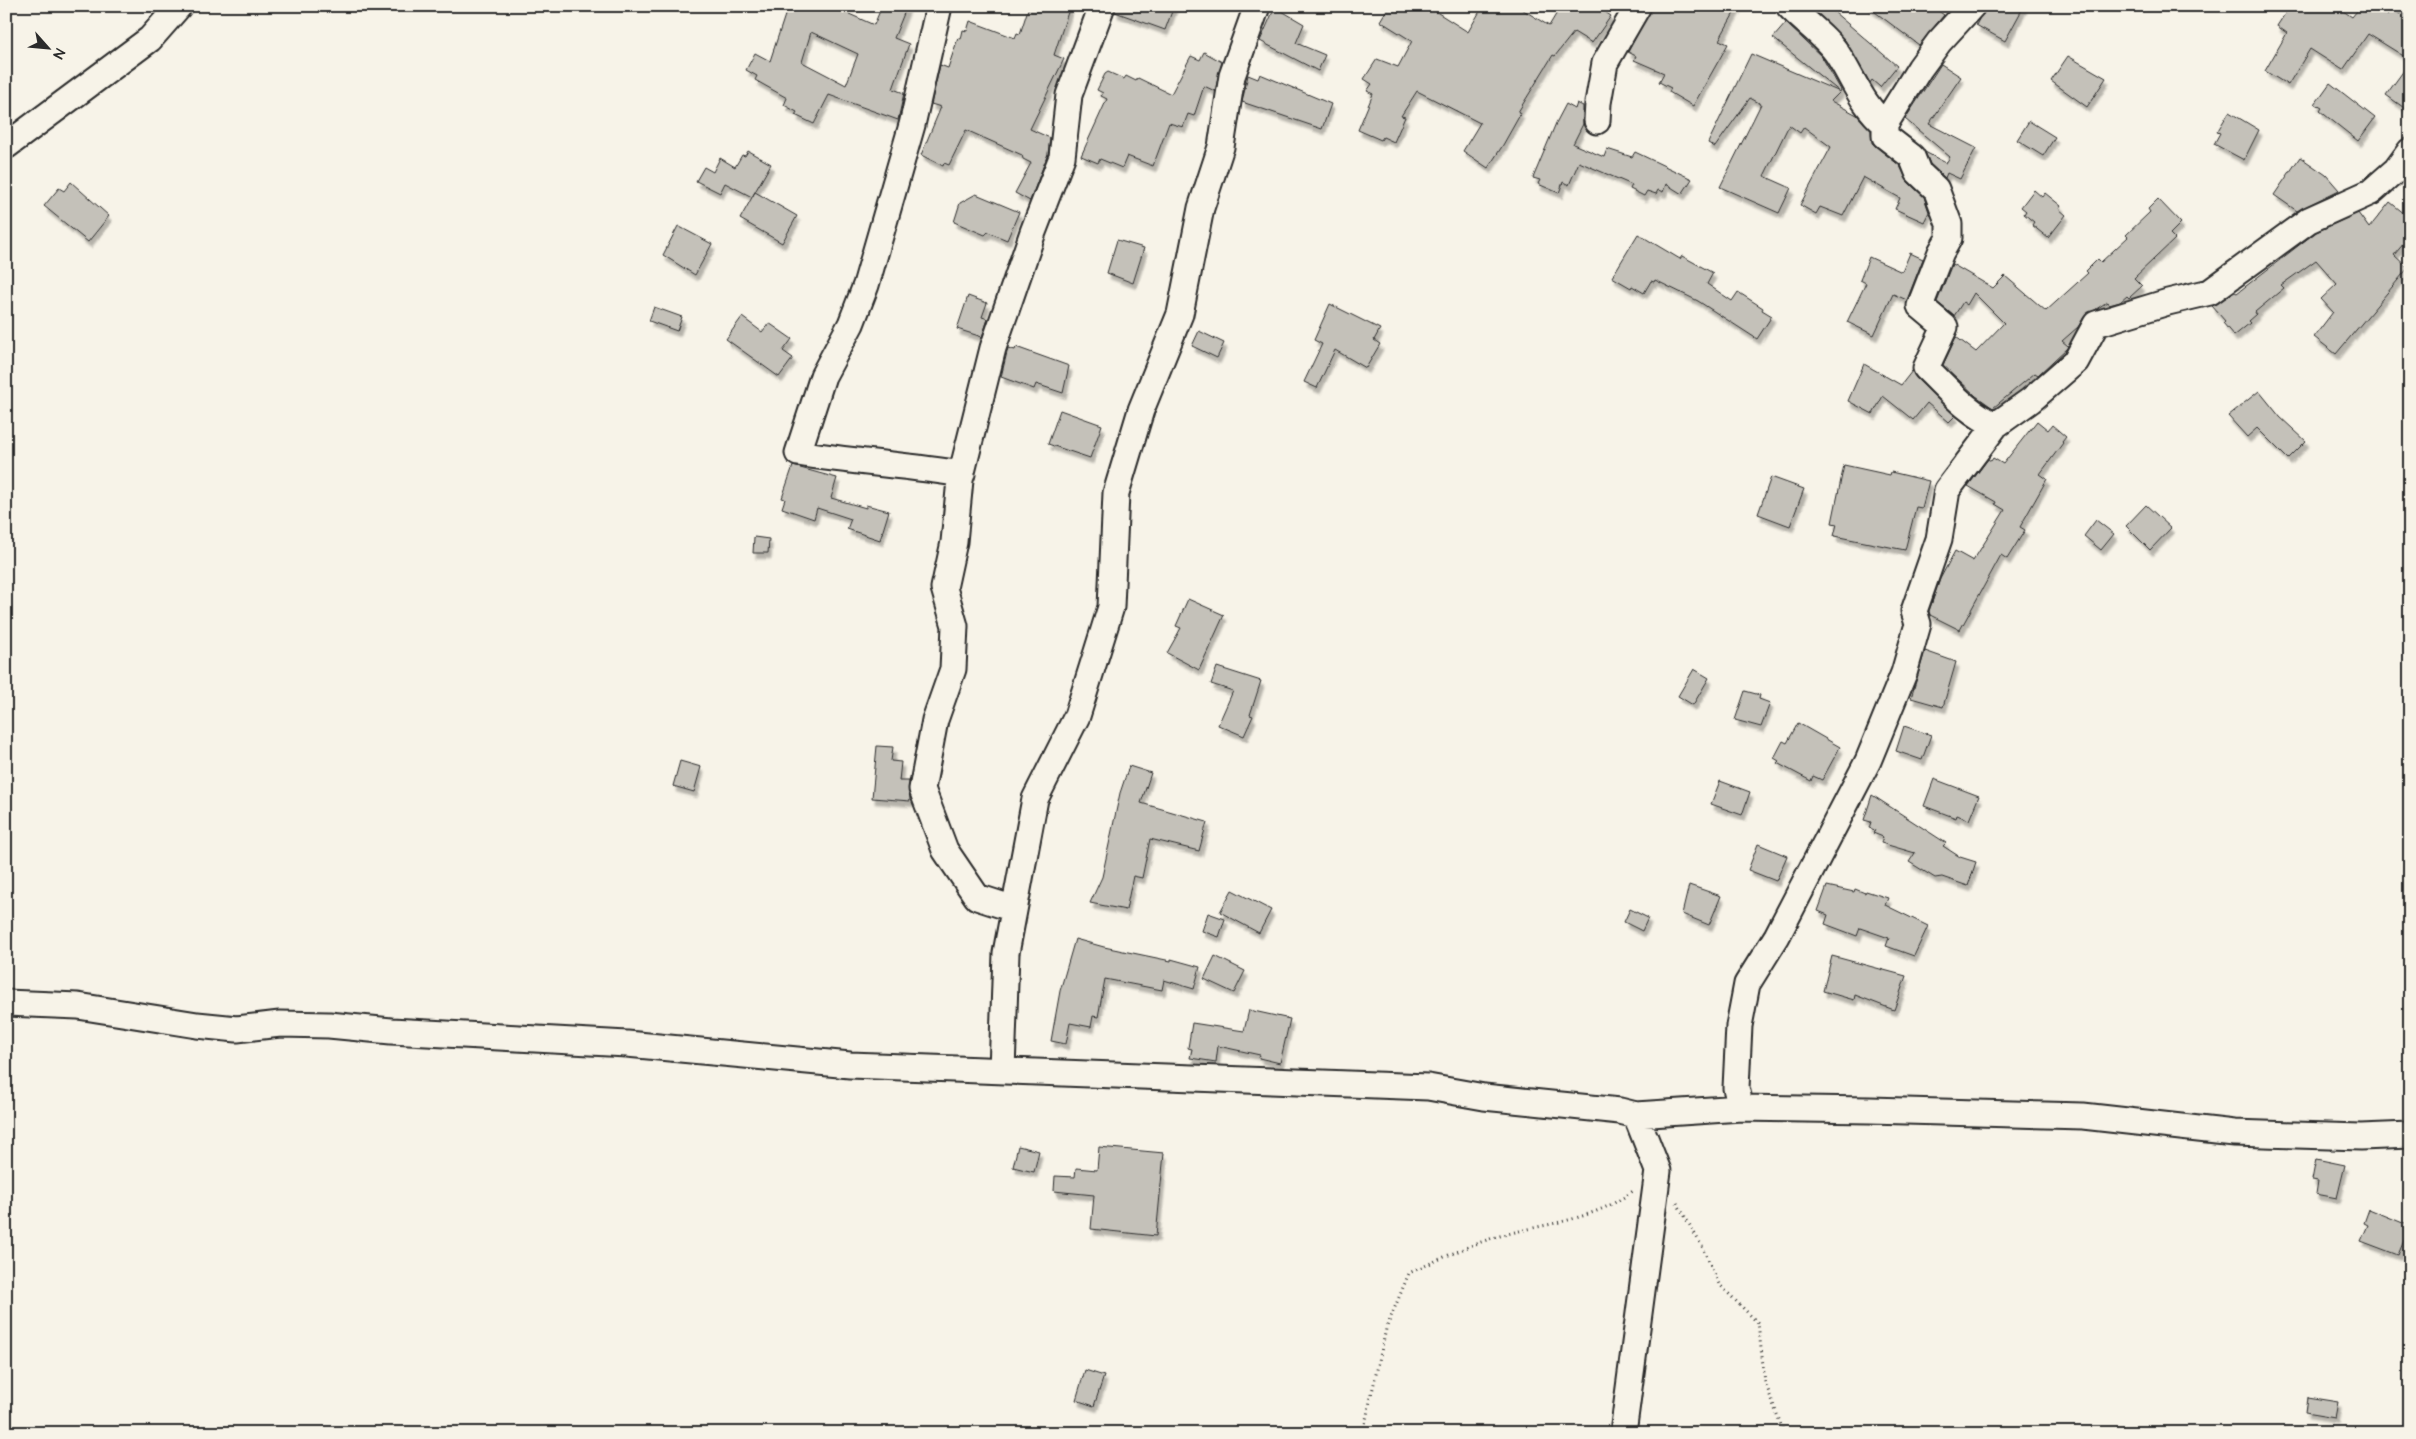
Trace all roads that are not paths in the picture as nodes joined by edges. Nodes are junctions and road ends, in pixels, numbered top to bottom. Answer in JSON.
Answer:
{"nodes":[{"id":1,"x":179,"y":6,"type":"edge"},
{"id":2,"x":939,"y":6,"type":"edge"},
{"id":3,"x":1102,"y":6,"type":"edge"},
{"id":4,"x":1256,"y":6,"type":"edge"},
{"id":5,"x":1638,"y":6,"type":"edge"},
{"id":6,"x":1789,"y":6,"type":"edge"},
{"id":7,"x":1972,"y":6,"type":"edge"},
{"id":8,"x":1597,"y":122,"type":"dead end"},
{"id":9,"x":1885,"y":124,"type":"junction"},
{"id":10,"x":6,"y":146,"type":"edge"},
{"id":11,"x":2410,"y":151,"type":"edge"},
{"id":12,"x":1996,"y":426,"type":"junction"},
{"id":13,"x":962,"y":474,"type":"junction"},
{"id":14,"x":1014,"y":909,"type":"junction"},
{"id":15,"x":6,"y":1003,"type":"edge"},
{"id":16,"x":1002,"y":1071,"type":"junction"},
{"id":17,"x":1741,"y":1108,"type":"junction"},
{"id":18,"x":1636,"y":1115,"type":"junction"},
{"id":19,"x":2410,"y":1135,"type":"edge"},
{"id":20,"x":1623,"y":1433,"type":"edge"}],
"edges":[{"from":1,"to":10,"type":"street"},
{"from":2,"to":13,"type":"street"},
{"from":3,"to":13,"type":"street"},
{"from":4,"to":14,"type":"street"},
{"from":5,"to":8,"type":"street"},
{"from":6,"to":9,"type":"street"},
{"from":7,"to":9,"type":"street"},
{"from":9,"to":12,"type":"street"},
{"from":11,"to":12,"type":"street"},
{"from":12,"to":17,"type":"street"},
{"from":13,"to":14,"type":"street"},
{"from":14,"to":16,"type":"street"},
{"from":15,"to":16,"type":"street"},
{"from":16,"to":18,"type":"street"},
{"from":17,"to":18,"type":"street"},
{"from":17,"to":19,"type":"street"},
{"from":18,"to":20,"type":"street"}]}
